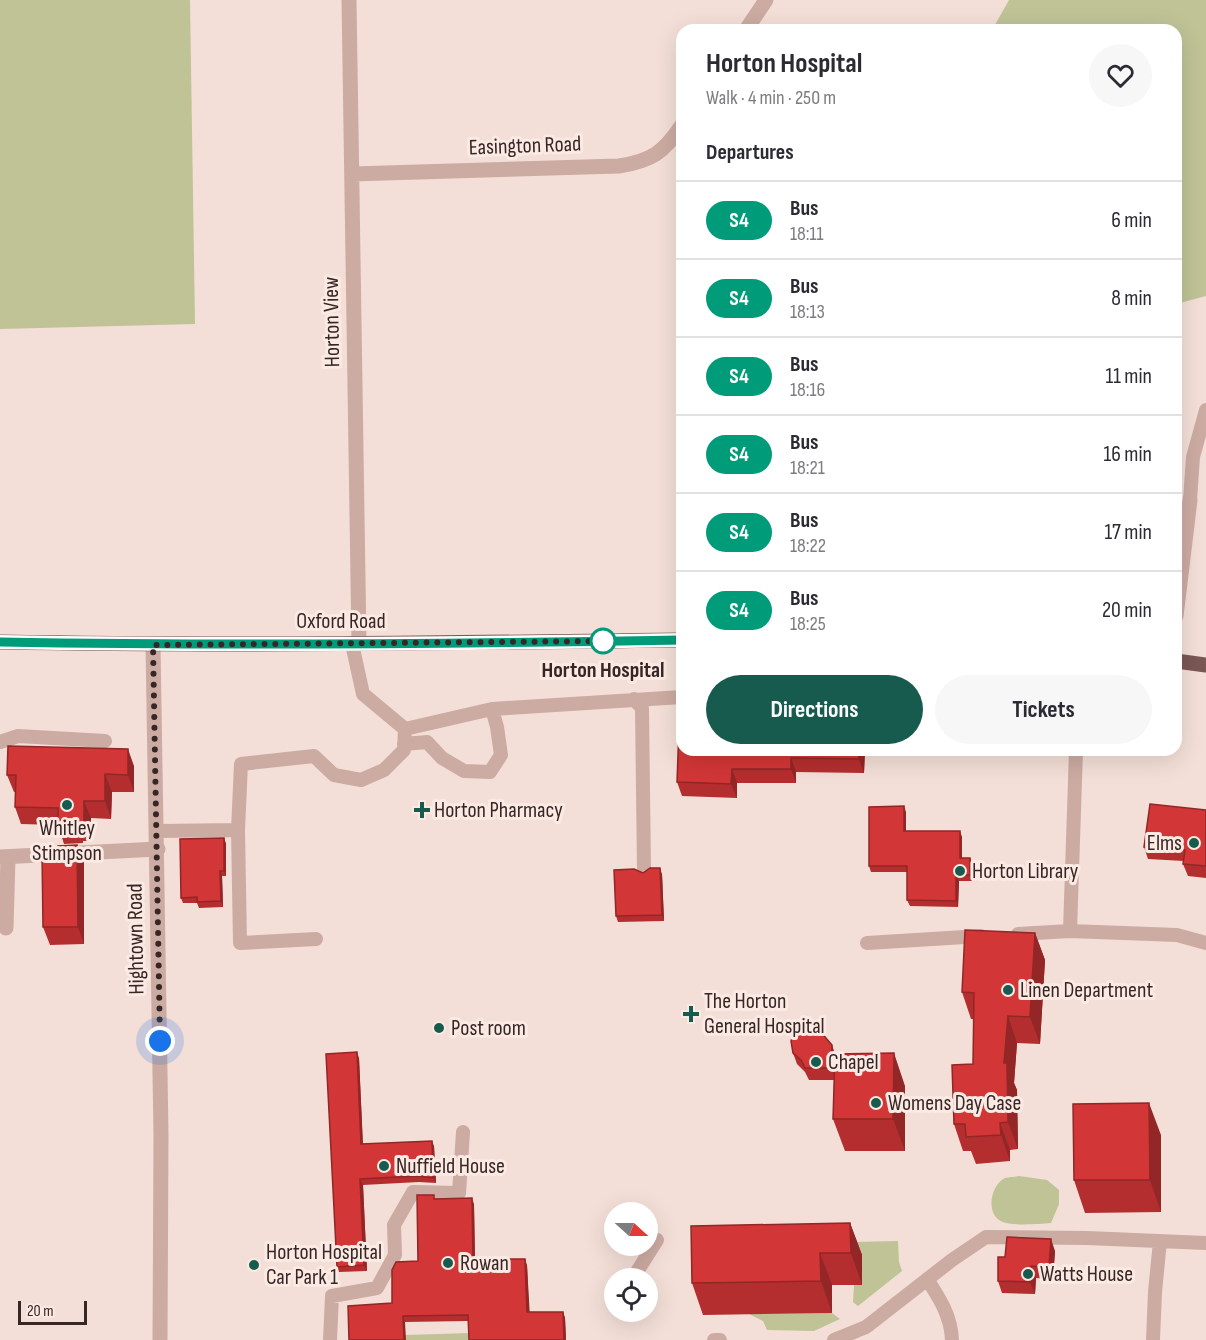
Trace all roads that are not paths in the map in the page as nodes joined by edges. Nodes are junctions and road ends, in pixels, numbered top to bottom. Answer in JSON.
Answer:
{"nodes":[{"id":1,"x":349,"y":0,"type":"edge"},
{"id":2,"x":765,"y":0,"type":"edge"},
{"id":3,"x":750,"y":24,"type":"edge"},
{"id":4,"x":676,"y":133,"type":"edge"},
{"id":5,"x":352,"y":174,"type":"junction"},
{"id":6,"x":1206,"y":410,"type":"edge"},
{"id":7,"x":1190,"y":500,"type":"joint"},
{"id":8,"x":1182,"y":566,"type":"edge"},
{"id":9,"x":676,"y":640,"type":"edge"},
{"id":10,"x":0,"y":642,"type":"edge"},
{"id":11,"x":356,"y":644,"type":"junction"},
{"id":12,"x":153,"y":645,"type":"junction"},
{"id":13,"x":1182,"y":662,"type":"edge"},
{"id":14,"x":1206,"y":665,"type":"edge"},
{"id":15,"x":676,"y":697,"type":"edge"},
{"id":16,"x":634,"y":699,"type":"junction"},
{"id":17,"x":492,"y":709,"type":"junction"},
{"id":18,"x":405,"y":729,"type":"junction"},
{"id":19,"x":105,"y":741,"type":"dead end"},
{"id":20,"x":0,"y":742,"type":"edge"},
{"id":21,"x":404,"y":744,"type":"junction"},
{"id":22,"x":1076,"y":756,"type":"edge"},
{"id":23,"x":238,"y":830,"type":"junction"},
{"id":24,"x":157,"y":831,"type":"junction"},
{"id":25,"x":158,"y":849,"type":"junction"},
{"id":26,"x":4,"y":857,"type":"edge"},
{"id":27,"x":644,"y":870,"type":"edge"},
{"id":28,"x":6,"y":927,"type":"dead end"},
{"id":29,"x":1070,"y":931,"type":"junction"},
{"id":30,"x":316,"y":939,"type":"dead end"},
{"id":31,"x":867,"y":943,"type":"dead end"},
{"id":32,"x":1206,"y":943,"type":"edge"},
{"id":33,"x":464,"y":1132,"type":"dead end"},
{"id":34,"x":1160,"y":1241,"type":"junction"},
{"id":35,"x":1206,"y":1243,"type":"edge"},
{"id":36,"x":927,"y":1280,"type":"junction"},
{"id":37,"x":160,"y":1340,"type":"edge"},
{"id":38,"x":330,"y":1340,"type":"edge"},
{"id":39,"x":714,"y":1340,"type":"edge"},
{"id":40,"x":720,"y":1340,"type":"edge"},
{"id":41,"x":834,"y":1340,"type":"edge"},
{"id":42,"x":952,"y":1340,"type":"edge"},
{"id":43,"x":1153,"y":1340,"type":"edge"}],
"edges":[{"from":1,"to":5,"type":"street","name":"Horton View"},
{"from":2,"to":3,"type":"street"},
{"from":4,"to":5,"type":"street","name":"Easington Road"},
{"from":5,"to":11,"type":"street","name":"Horton View"},
{"from":6,"to":7,"type":"lane"},
{"from":7,"to":8,"type":"street"},
{"from":9,"to":11,"type":"main road","name":"Oxford Road"},
{"from":10,"to":12,"type":"main road","name":"Oxford Road"},
{"from":11,"to":12,"type":"main road","name":"Oxford Road"},
{"from":11,"to":18,"type":"lane"},
{"from":12,"to":24,"type":"street","name":"Hightown Road"},
{"from":13,"to":14,"type":"main road"},
{"from":15,"to":16,"type":"lane"},
{"from":16,"to":17,"type":"lane"},
{"from":16,"to":27,"type":"lane"},
{"from":17,"to":18,"type":"lane"},
{"from":17,"to":21,"type":"lane"},
{"from":18,"to":21,"type":"lane"},
{"from":19,"to":20,"type":"lane"},
{"from":21,"to":23,"type":"lane"},
{"from":22,"to":29,"type":"lane"},
{"from":23,"to":24,"type":"lane"},
{"from":23,"to":30,"type":"lane"},
{"from":24,"to":25,"type":"street","name":"Hightown Road"},
{"from":25,"to":26,"type":"street"},
{"from":25,"to":37,"type":"street","name":"Hightown Road"},
{"from":26,"to":28,"type":"street"},
{"from":29,"to":31,"type":"lane"},
{"from":29,"to":32,"type":"lane"},
{"from":33,"to":38,"type":"lane"},
{"from":34,"to":35,"type":"lane"},
{"from":34,"to":36,"type":"lane"},
{"from":34,"to":43,"type":"lane"},
{"from":36,"to":41,"type":"lane"},
{"from":36,"to":42,"type":"lane"},
{"from":39,"to":40,"type":"lane"}]}
